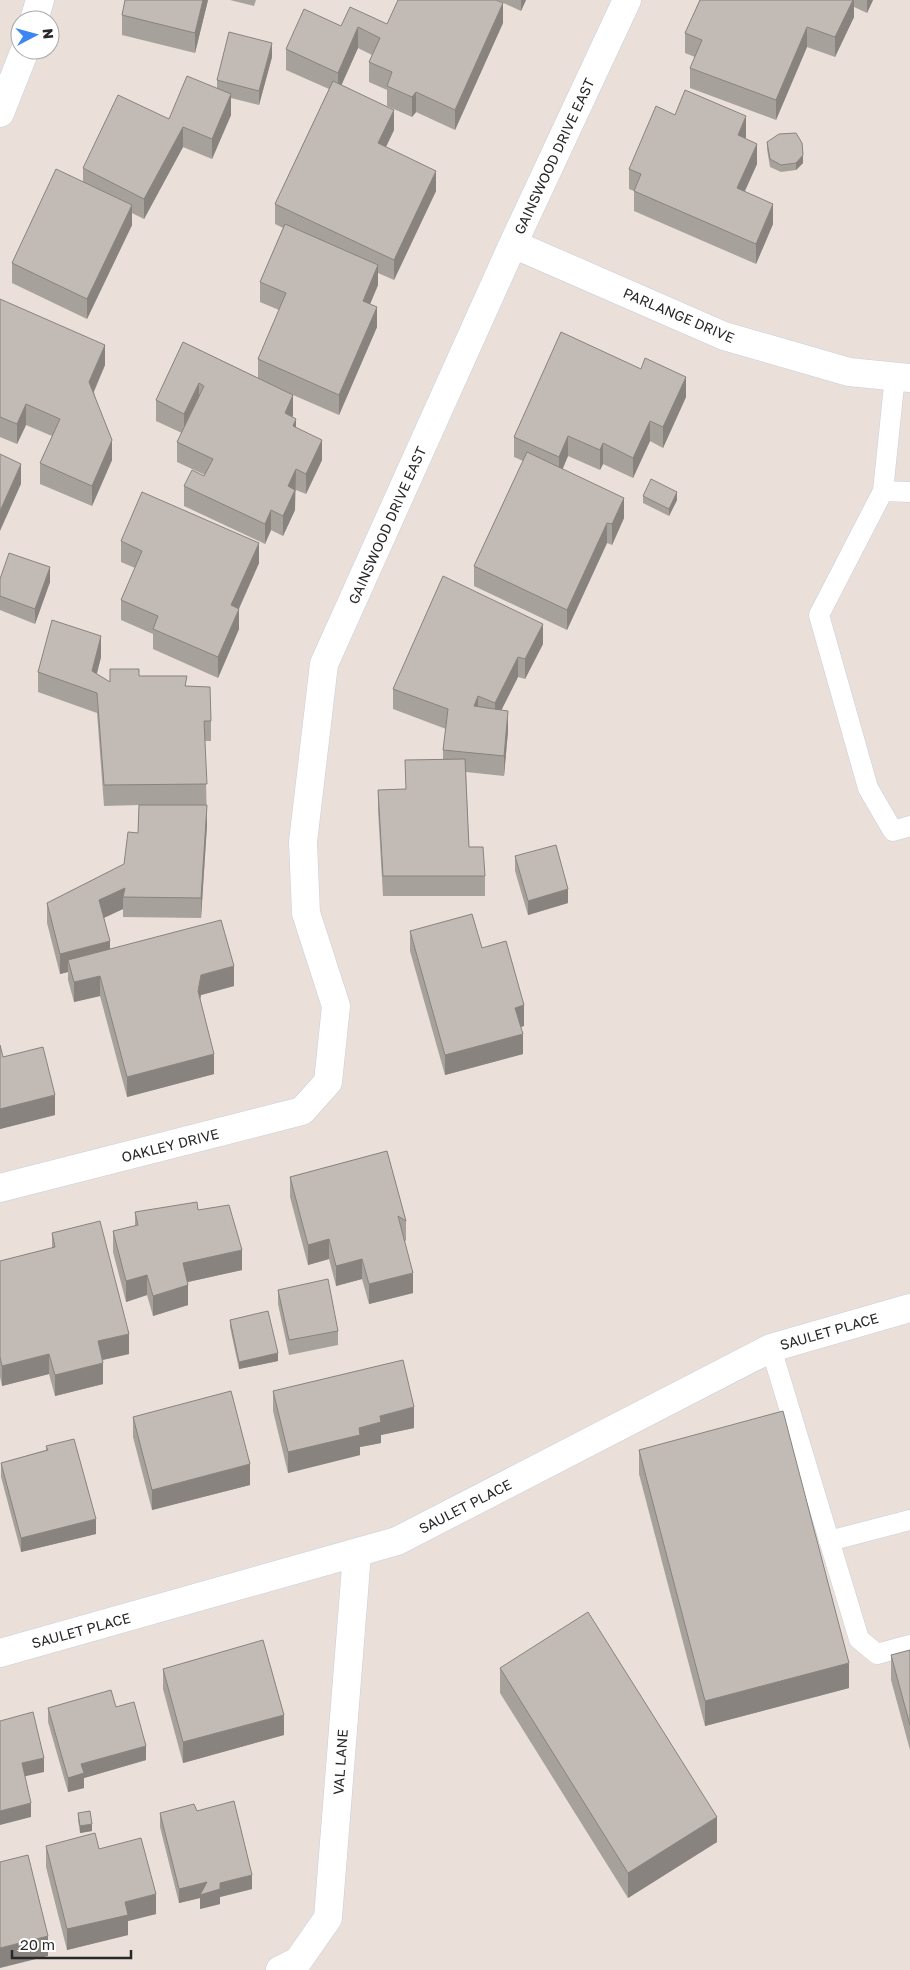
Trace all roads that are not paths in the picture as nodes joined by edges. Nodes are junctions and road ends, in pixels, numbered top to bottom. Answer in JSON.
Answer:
{"nodes":[{"id":1,"x":627,"y":0,"type":"edge"},
{"id":2,"x":21,"y":60,"type":"edge"},
{"id":3,"x":0,"y":113,"type":"edge"},
{"id":4,"x":513,"y":244,"type":"junction"},
{"id":5,"x":903,"y":377,"type":"edge"},
{"id":6,"x":883,"y":491,"type":"junction"},
{"id":7,"x":910,"y":492,"type":"edge"},
{"id":8,"x":910,"y":826,"type":"edge"},
{"id":9,"x":328,"y":1082,"type":"joint"},
{"id":10,"x":0,"y":1188,"type":"edge"},
{"id":11,"x":910,"y":1308,"type":"edge"},
{"id":12,"x":770,"y":1348,"type":"junction"},
{"id":13,"x":910,"y":1520,"type":"edge"},
{"id":14,"x":829,"y":1541,"type":"junction"},
{"id":15,"x":357,"y":1554,"type":"junction"},
{"id":16,"x":910,"y":1645,"type":"edge"},
{"id":17,"x":0,"y":1653,"type":"edge"},
{"id":18,"x":289,"y":1965,"type":"edge"}],
"edges":[{"from":1,"to":4,"type":"street","name":"GAINSWOOD DRIVE EAST"},
{"from":2,"to":3,"type":"street"},
{"from":4,"to":5,"type":"street","name":"PARLANGE DRIVE"},
{"from":4,"to":9,"type":"street","name":"GAINSWOOD DRIVE EAST"},
{"from":5,"to":6,"type":"lane"},
{"from":6,"to":7,"type":"lane"},
{"from":6,"to":8,"type":"lane"},
{"from":9,"to":10,"type":"street","name":"OAKLEY DRIVE"},
{"from":11,"to":12,"type":"street","name":"SAULET PLACE"},
{"from":12,"to":14,"type":"lane"},
{"from":12,"to":15,"type":"street","name":"SAULET PLACE"},
{"from":13,"to":14,"type":"lane"},
{"from":14,"to":16,"type":"lane"},
{"from":15,"to":17,"type":"street","name":"SAULET PLACE"},
{"from":15,"to":18,"type":"street","name":"VAL LANE"}]}
